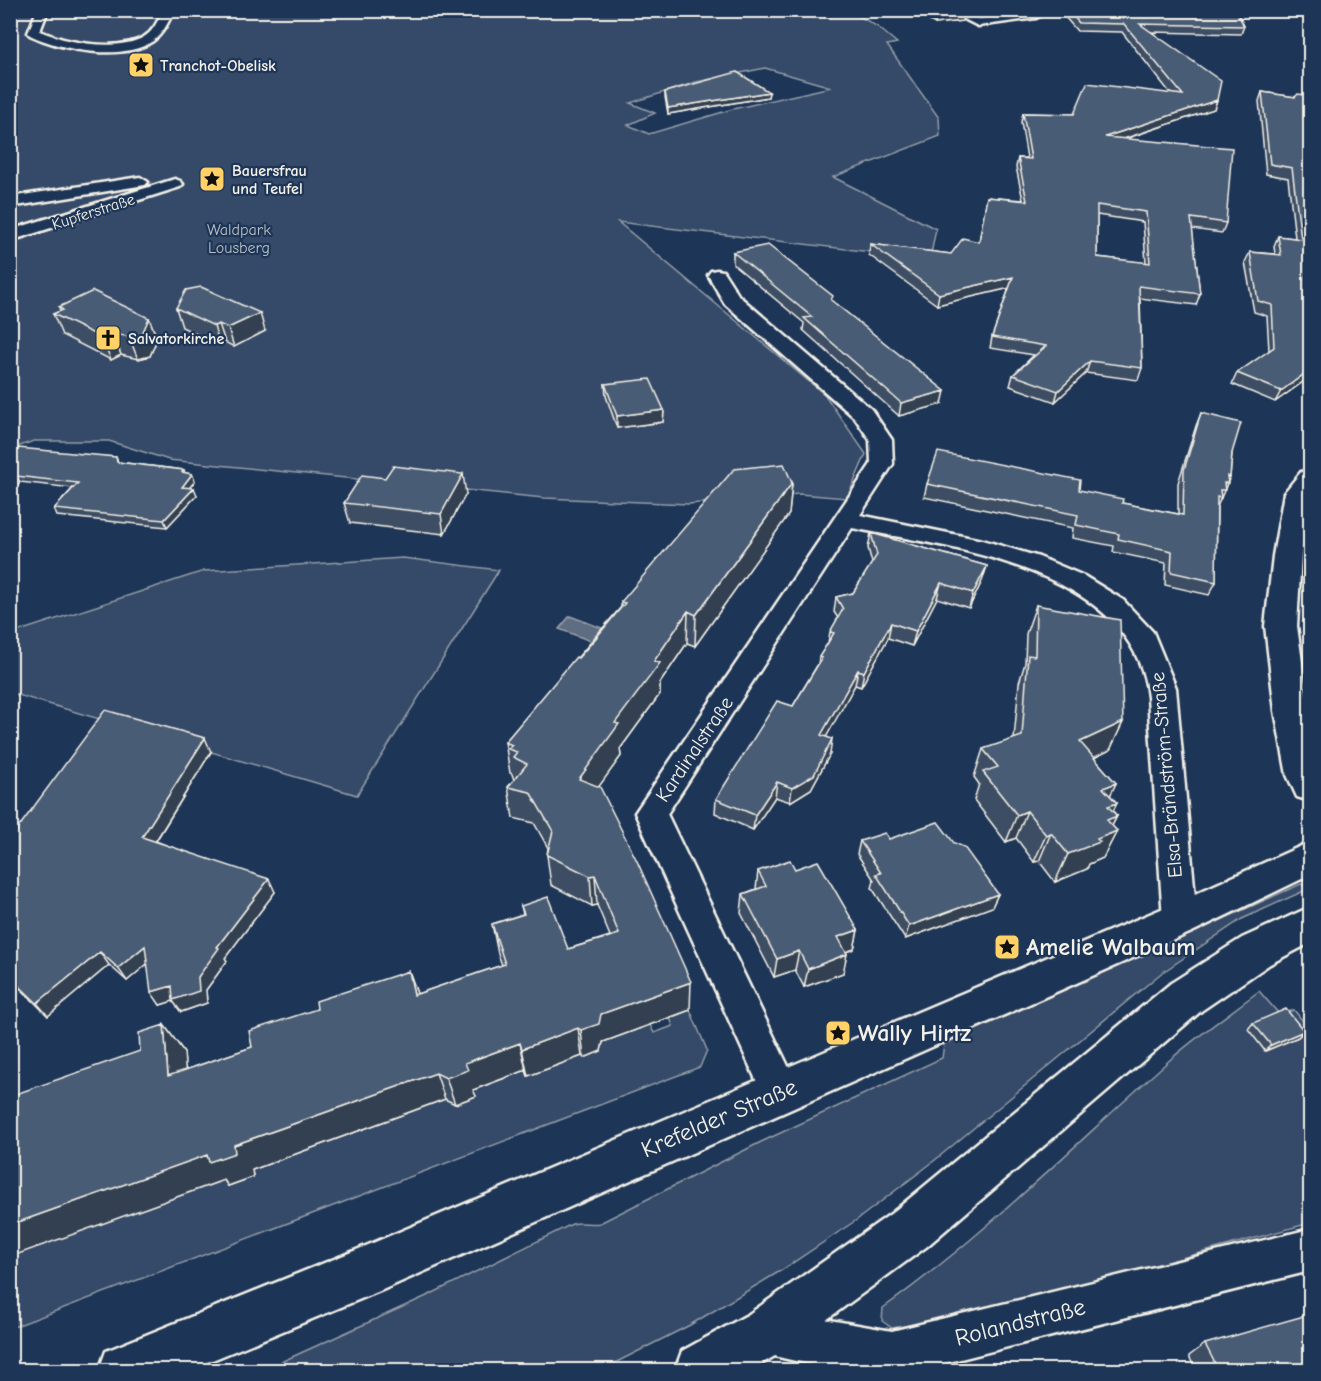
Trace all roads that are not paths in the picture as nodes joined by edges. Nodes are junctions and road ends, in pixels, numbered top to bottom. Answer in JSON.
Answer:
{"nodes":[{"id":1,"x":43,"y":10,"type":"edge"},
{"id":2,"x":169,"y":10,"type":"edge"},
{"id":3,"x":951,"y":10,"type":"edge"},
{"id":4,"x":1028,"y":10,"type":"edge"},
{"id":5,"x":10,"y":202,"type":"edge"},
{"id":6,"x":10,"y":236,"type":"edge"},
{"id":7,"x":717,"y":275,"type":"dead end"},
{"id":8,"x":1311,"y":478,"type":"edge"},
{"id":9,"x":846,"y":520,"type":"junction"},
{"id":10,"x":1311,"y":787,"type":"edge"},
{"id":11,"x":1311,"y":858,"type":"edge"},
{"id":12,"x":1180,"y":919,"type":"junction"},
{"id":13,"x":1310,"y":923,"type":"edge"},
{"id":14,"x":781,"y":1091,"type":"junction"},
{"id":15,"x":1311,"y":1250,"type":"edge"},
{"id":16,"x":767,"y":1332,"type":"junction"},
{"id":17,"x":125,"y":1371,"type":"edge"},
{"id":18,"x":701,"y":1371,"type":"edge"}],
"edges":[{"from":1,"to":2,"type":"street"},
{"from":3,"to":4,"type":"street"},
{"from":5,"to":6,"type":"street","name":"Kupferstraße"},
{"from":7,"to":9,"type":"street"},
{"from":8,"to":10,"type":"main road"},
{"from":9,"to":12,"type":"street","name":"Elsa-Brändström-Straße"},
{"from":9,"to":14,"type":"street","name":"Kardinalstraße"},
{"from":11,"to":12,"type":"main road","name":"Krefelder Straße"},
{"from":12,"to":14,"type":"main road","name":"Krefelder Straße"},
{"from":13,"to":16,"type":"main road"},
{"from":14,"to":17,"type":"main road","name":"Krefelder Straße"},
{"from":15,"to":16,"type":"street","name":"Rolandstraße"},
{"from":16,"to":18,"type":"main road"}]}
